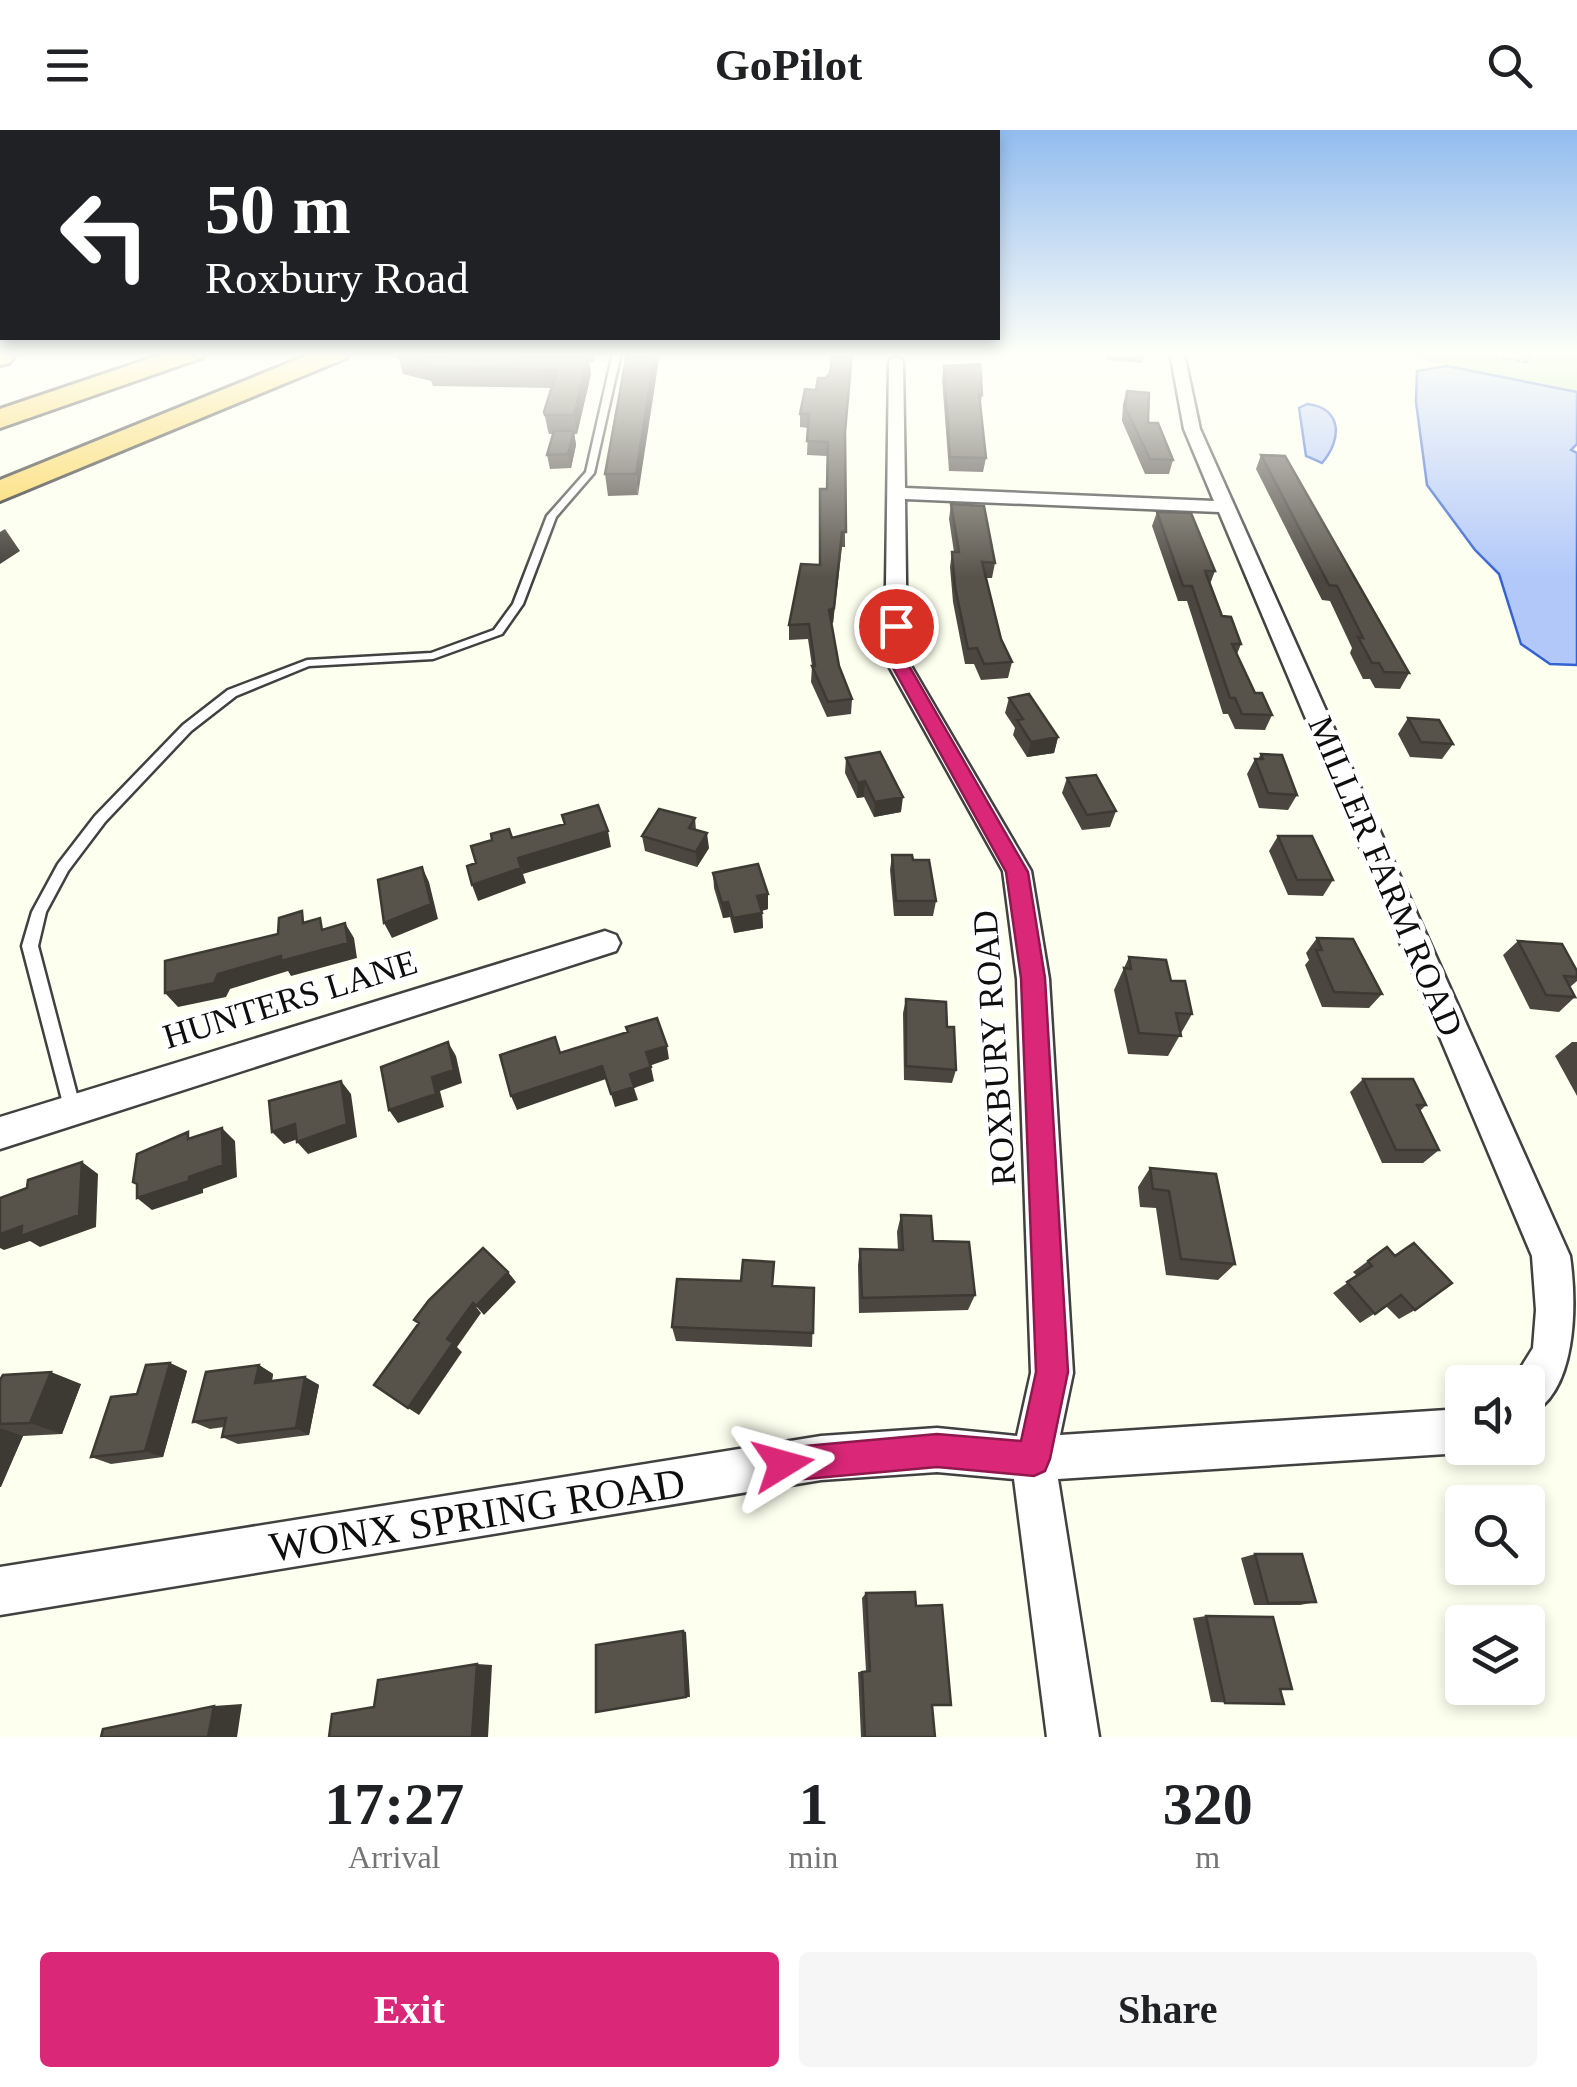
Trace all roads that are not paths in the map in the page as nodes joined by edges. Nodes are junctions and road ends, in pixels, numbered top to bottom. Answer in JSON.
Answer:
{"nodes":[{"id":1,"x":155,"y":428,"type":"edge"},
{"id":2,"x":159,"y":428,"type":"edge"},
{"id":3,"x":600,"y":428,"type":"edge"},
{"id":4,"x":895,"y":428,"type":"edge"},
{"id":5,"x":1192,"y":428,"type":"edge"},
{"id":6,"x":0,"y":491,"type":"edge"},
{"id":7,"x":895,"y":493,"type":"junction"},
{"id":8,"x":0,"y":500,"type":"edge"},
{"id":9,"x":1226,"y":507,"type":"junction"},
{"id":10,"x":605,"y":943,"type":"dead end"},
{"id":11,"x":72,"y":1110,"type":"junction"},
{"id":12,"x":0,"y":1134,"type":"edge"},
{"id":13,"x":1545,"y":1365,"type":"edge"},
{"id":14,"x":1445,"y":1432,"type":"edge"},
{"id":15,"x":1034,"y":1459,"type":"junction"},
{"id":16,"x":0,"y":1590,"type":"edge"},
{"id":17,"x":1073,"y":1737,"type":"edge"}],
"edges":[{"from":1,"to":6,"type":"highway"},
{"from":2,"to":8,"type":"highway"},
{"from":3,"to":11,"type":"lane"},
{"from":4,"to":7,"type":"street","name":"ROXBURY ROAD"},
{"from":5,"to":9,"type":"street","name":"MILLER FARM ROAD"},
{"from":7,"to":9,"type":"street"},
{"from":7,"to":15,"type":"street","name":"ROXBURY ROAD"},
{"from":9,"to":13,"type":"street","name":"MILLER FARM ROAD"},
{"from":10,"to":11,"type":"street","name":"HUNTERS LANE"},
{"from":11,"to":12,"type":"street","name":"HUNTERS LANE"},
{"from":14,"to":15,"type":"street"},
{"from":15,"to":16,"type":"street","name":"WONX SPRING ROAD"},
{"from":15,"to":17,"type":"street"}]}
